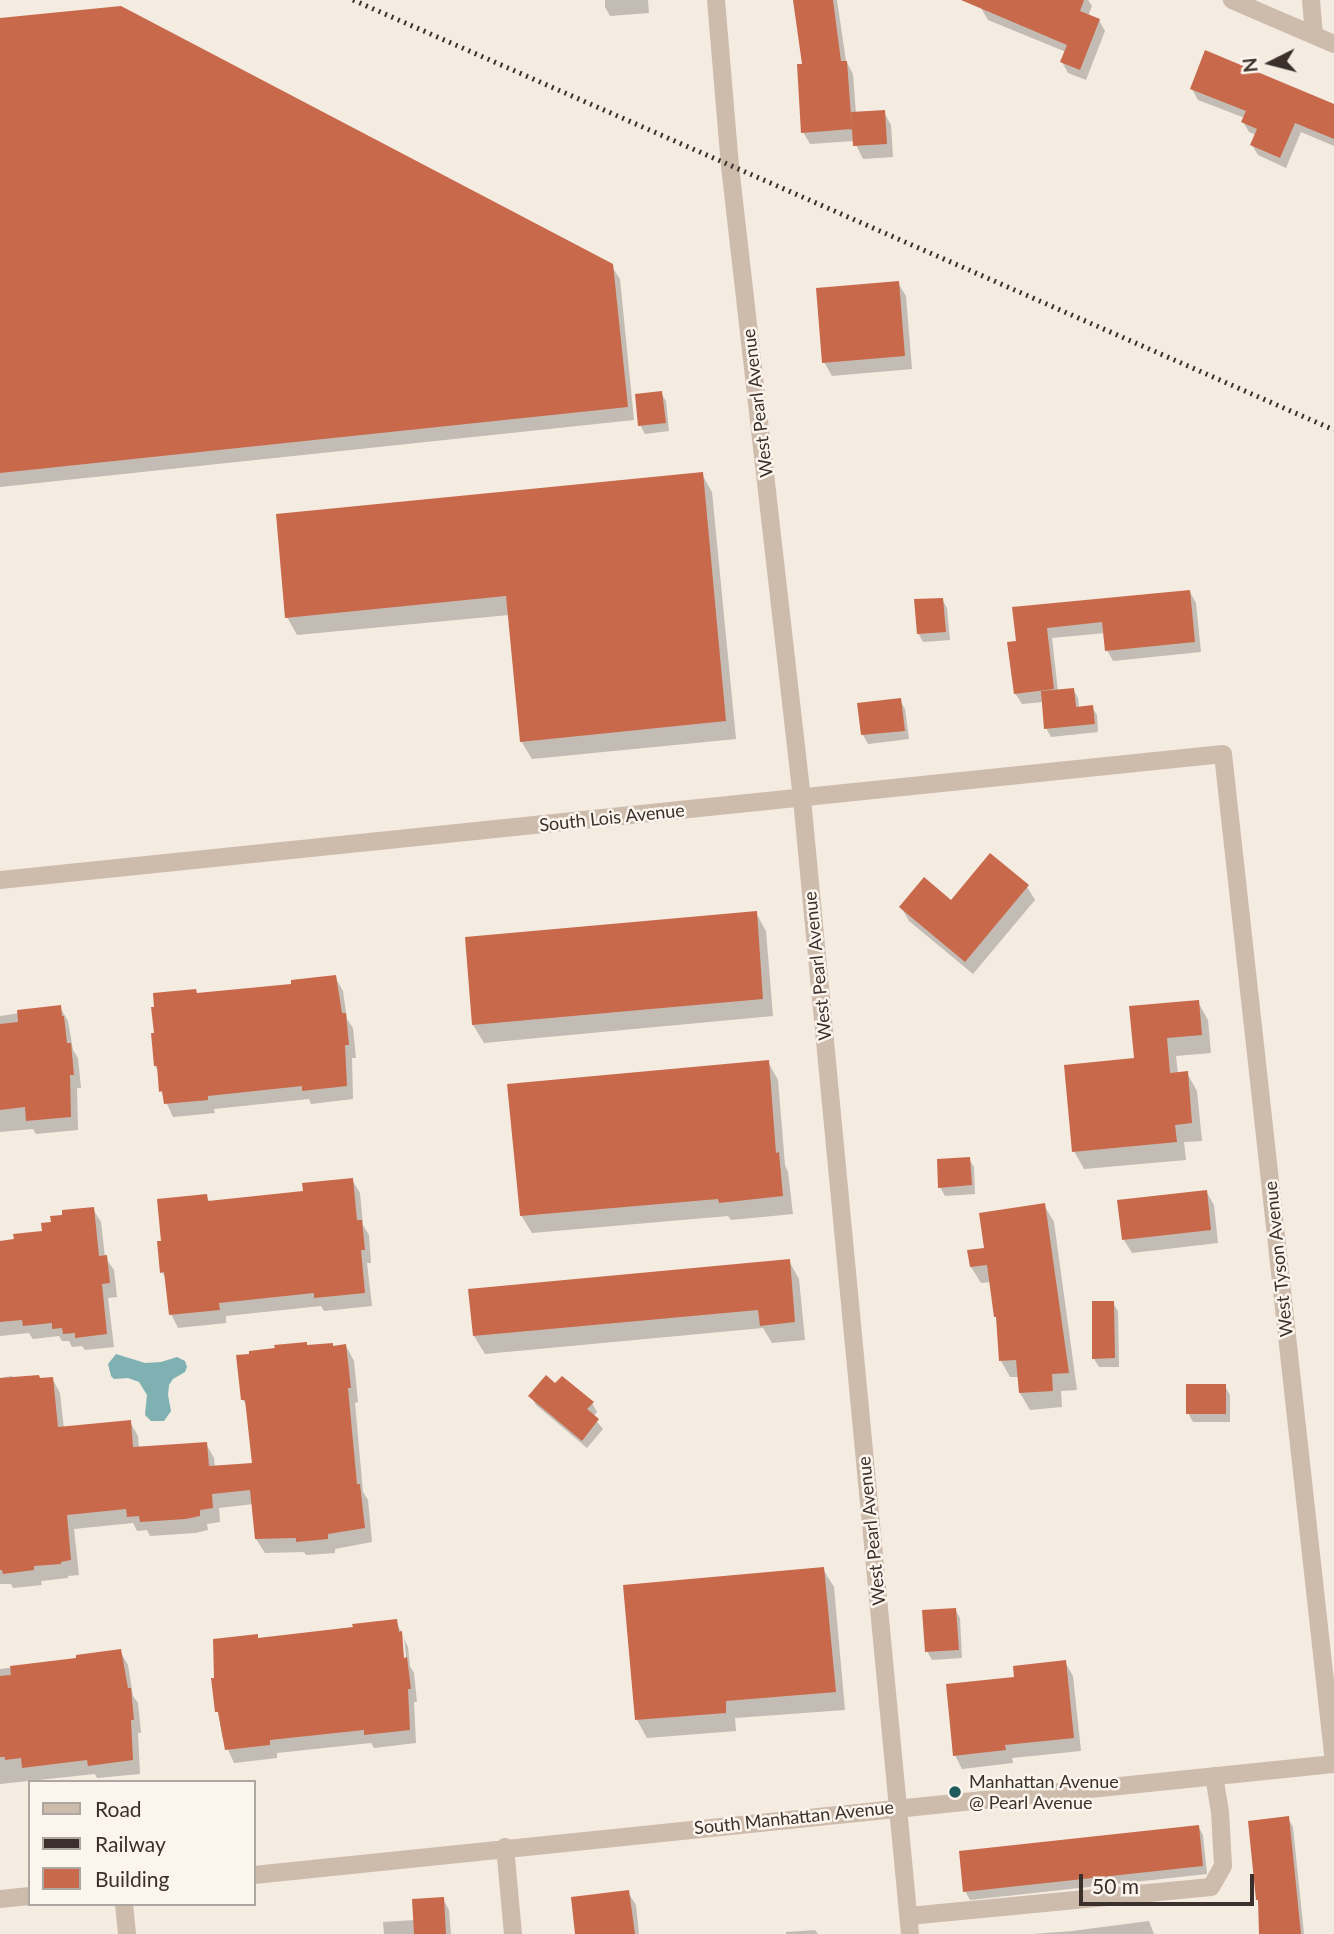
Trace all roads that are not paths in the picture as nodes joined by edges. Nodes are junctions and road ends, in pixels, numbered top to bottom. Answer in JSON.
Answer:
{"nodes":[{"id":1,"x":716,"y":0,"type":"edge"},
{"id":2,"x":1232,"y":0,"type":"edge"},
{"id":3,"x":1311,"y":0,"type":"edge"},
{"id":4,"x":1314,"y":35,"type":"junction"},
{"id":5,"x":1334,"y":44,"type":"edge"},
{"id":6,"x":1223,"y":754,"type":"joint"},
{"id":7,"x":802,"y":799,"type":"junction"},
{"id":8,"x":0,"y":880,"type":"edge"},
{"id":9,"x":1334,"y":1764,"type":"edge"},
{"id":10,"x":1214,"y":1776,"type":"junction"},
{"id":11,"x":899,"y":1807,"type":"junction"},
{"id":12,"x":505,"y":1847,"type":"junction"},
{"id":13,"x":256,"y":1875,"type":"edge"},
{"id":14,"x":28,"y":1896,"type":"edge"},
{"id":15,"x":0,"y":1899,"type":"edge"},
{"id":16,"x":124,"y":1906,"type":"edge"},
{"id":17,"x":910,"y":1925,"type":"edge"},
{"id":18,"x":127,"y":1934,"type":"edge"},
{"id":19,"x":513,"y":1934,"type":"edge"}],
"edges":[{"from":1,"to":7,"type":"street","name":"West Pearl Avenue"},
{"from":2,"to":4,"type":"street"},
{"from":3,"to":4,"type":"street"},
{"from":4,"to":5,"type":"street"},
{"from":6,"to":7,"type":"street","name":"South Lois Avenue"},
{"from":6,"to":9,"type":"street","name":"West Tyson Avenue"},
{"from":7,"to":8,"type":"street","name":"South Lois Avenue"},
{"from":7,"to":11,"type":"street","name":"West Pearl Avenue"},
{"from":9,"to":10,"type":"street","name":"South Manhattan Avenue"},
{"from":10,"to":11,"type":"street","name":"South Manhattan Avenue"},
{"from":10,"to":17,"type":"street"},
{"from":11,"to":12,"type":"street","name":"South Manhattan Avenue"},
{"from":11,"to":17,"type":"street","name":"West Pearl Avenue"},
{"from":12,"to":13,"type":"street","name":"South Manhattan Avenue"},
{"from":12,"to":19,"type":"street"},
{"from":14,"to":15,"type":"street"},
{"from":16,"to":18,"type":"street"}]}
